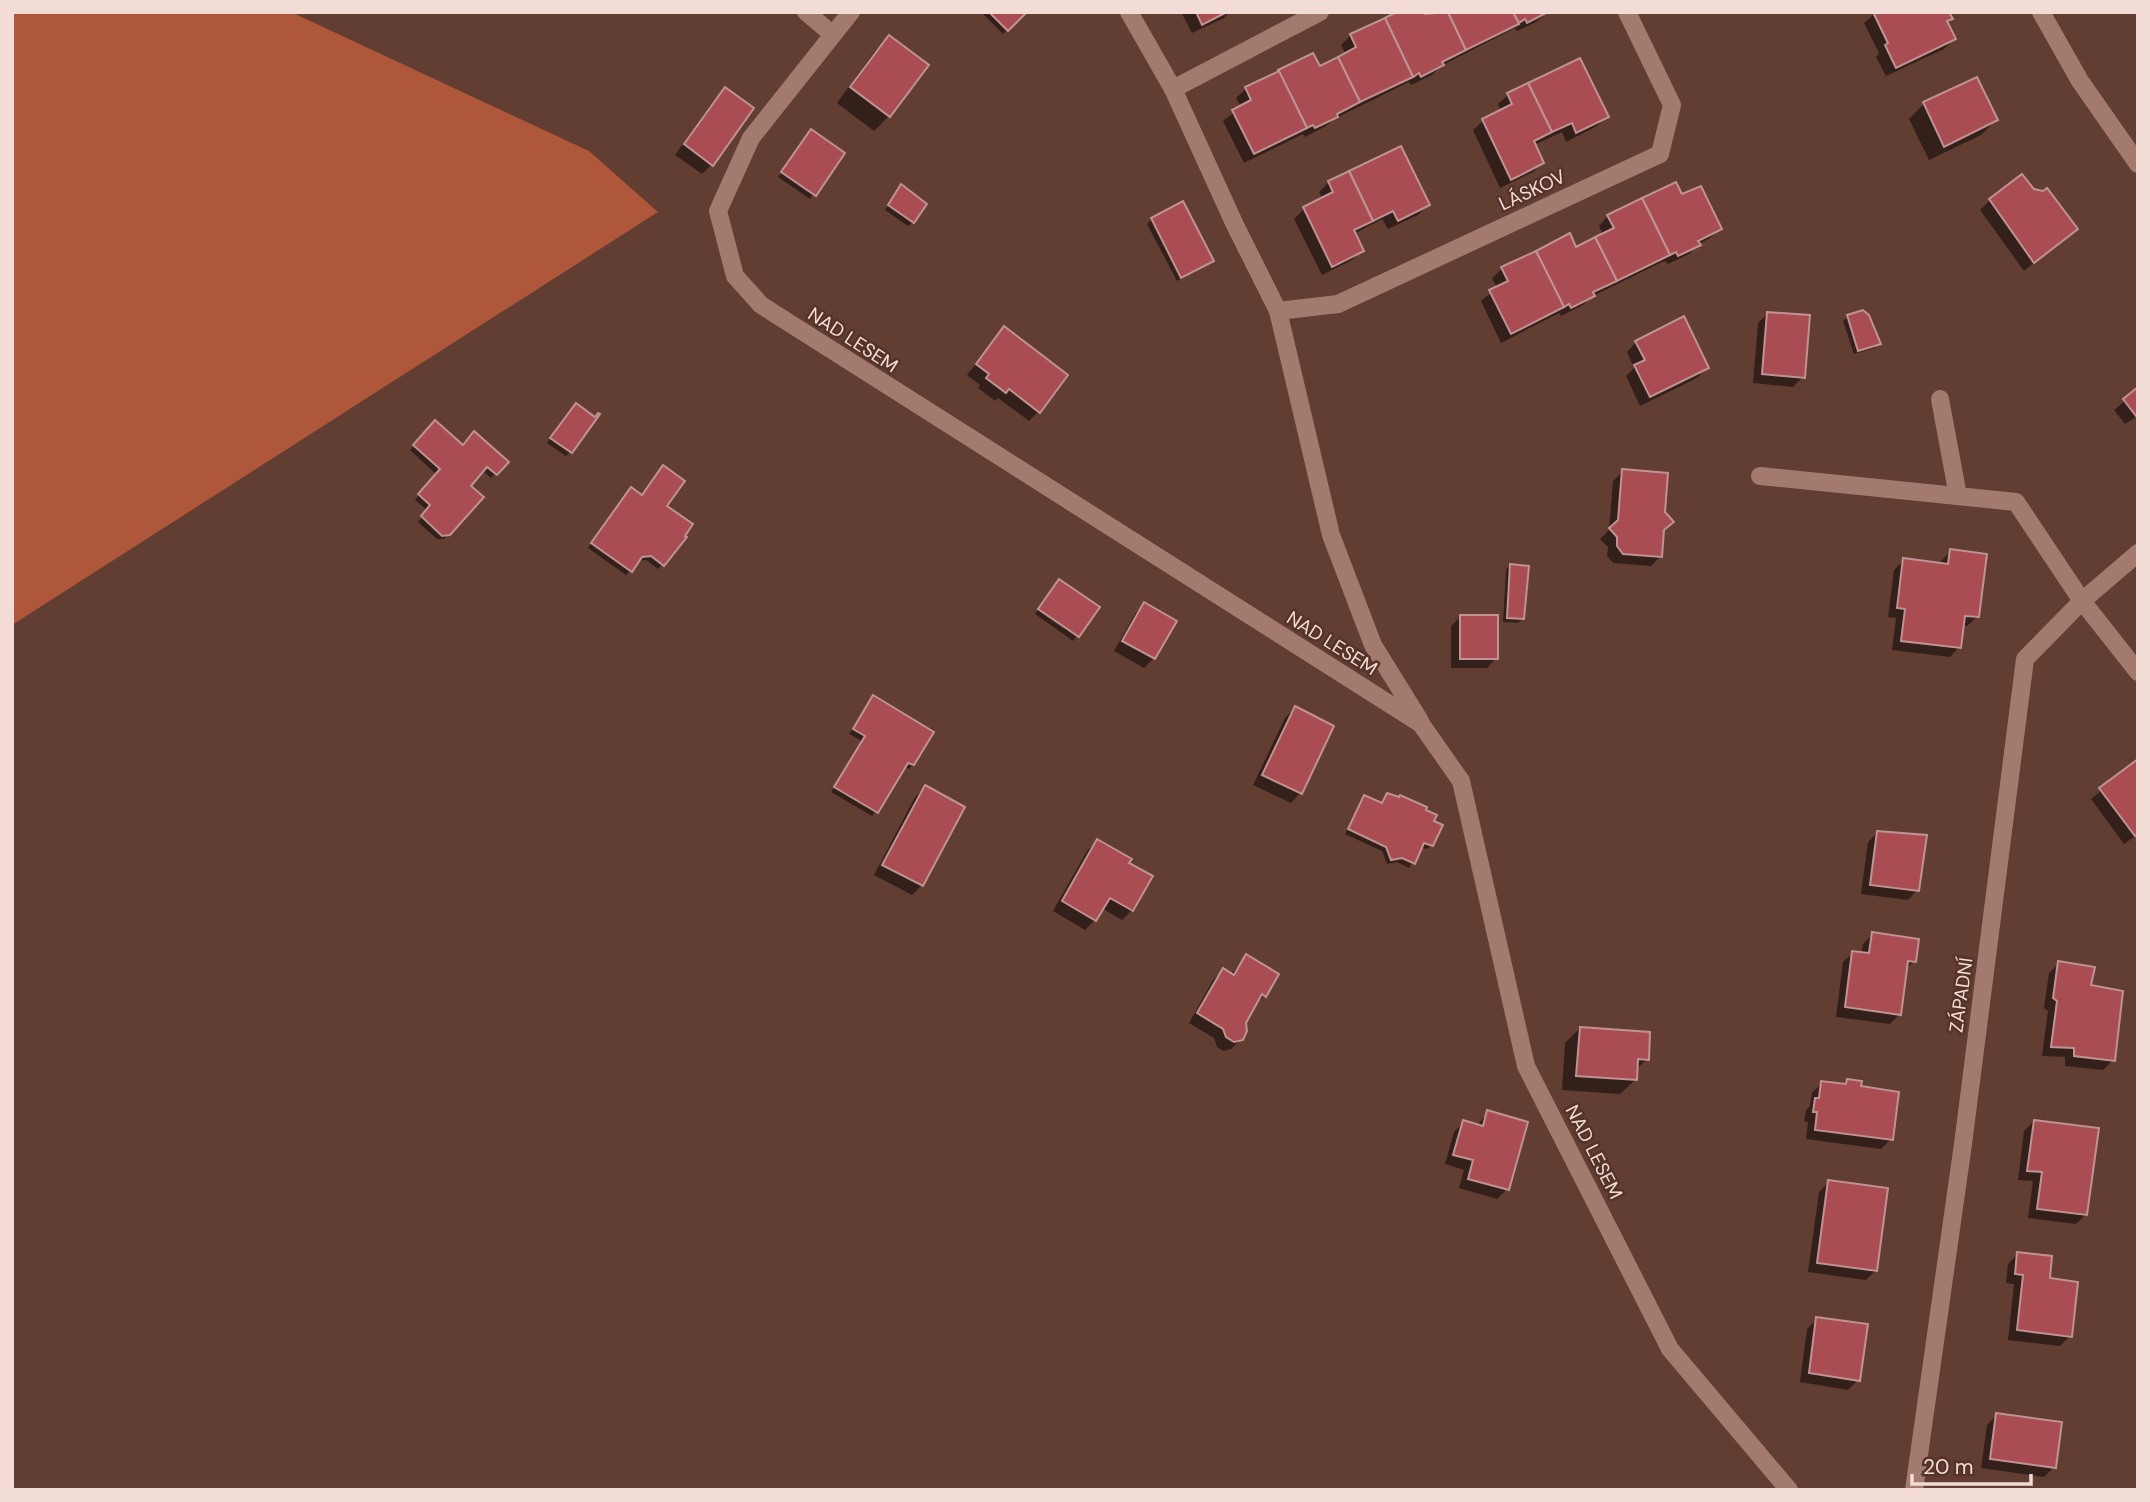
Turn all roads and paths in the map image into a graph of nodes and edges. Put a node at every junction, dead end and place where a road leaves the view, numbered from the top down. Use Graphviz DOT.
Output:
graph roads {
  1 [pos="806,12"];
  2 [pos="851,12"];
  3 [pos="1129,12"];
  4 [pos="1320,12"];
  5 [pos="1627,12"];
  6 [pos="2041,12"];
  7 [pos="832,34"];
  8 [pos="1173,89"];
  9 [pos="2138,164"];
  10 [pos="1278,311"];
  11 [pos="1940,399"];
  12 [pos="1760,477"];
  13 [pos="1958,496"];
  14 [pos="2138,553"];
  15 [pos="2082,601"];
  16 [pos="2138,672"];
  17 [pos="1421,724"];
  18 [pos="1789,1490"];
  19 [pos="1914,1490"];
  1 -- 7 [label="street"];
  2 -- 7 [label="street, NAD LESEM"];
  3 -- 8 [label="street"];
  4 -- 8 [label="street"];
  5 -- 10 [label="street, LÁSKOV"];
  6 -- 9 [label="street"];
  7 -- 17 [label="street, NAD LESEM"];
  8 -- 10 [label="street"];
  10 -- 17 [label="street"];
  11 -- 13 [label="street"];
  12 -- 13 [label="street"];
  13 -- 15 [label="street"];
  14 -- 15 [label="street, ZÁPADNÍ"];
  15 -- 16 [label="street"];
  15 -- 19 [label="street, ZÁPADNÍ"];
  17 -- 18 [label="street, NAD LESEM"];
}
